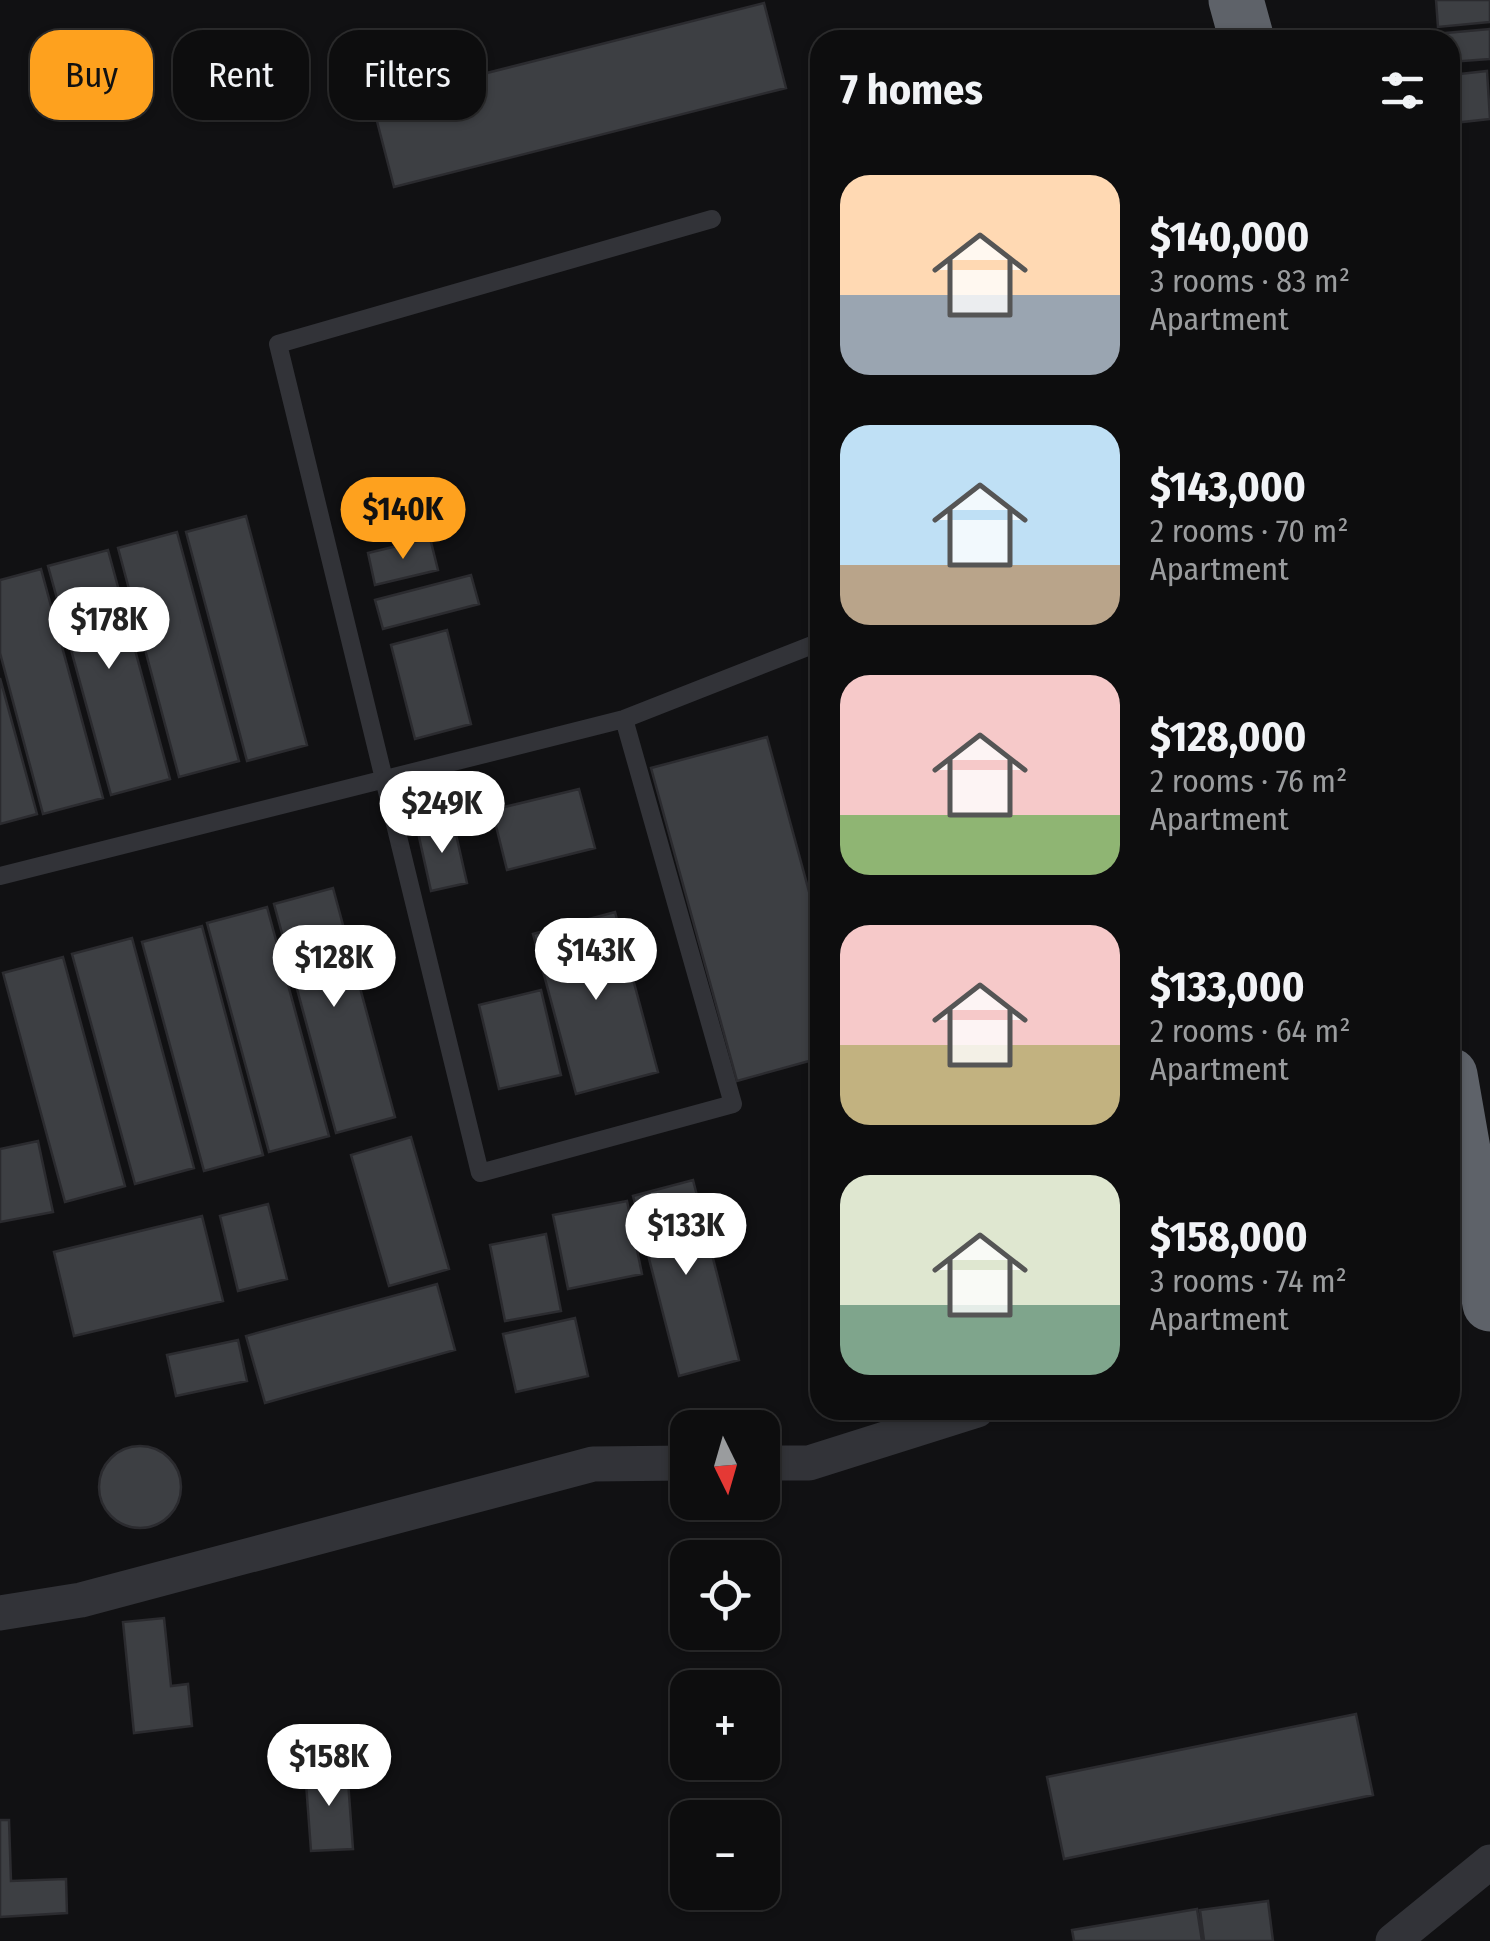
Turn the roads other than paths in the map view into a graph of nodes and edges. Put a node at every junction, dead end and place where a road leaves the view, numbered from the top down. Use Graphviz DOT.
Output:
graph roads {
  1 [pos="1236,0"];
  2 [pos="1244,30"];
  3 [pos="712,219"];
  4 [pos="810,646"];
  5 [pos="624,718"];
  6 [pos="384,780"];
  7 [pos="0,876"];
  8 [pos="1460,1132"];
  9 [pos="1490,1304"];
  10 [pos="945,1420"];
  11 [pos="670,1463"];
  12 [pos="780,1463"];
  13 [pos="0,1613"];
  14 [pos="1490,1862"];
  15 [pos="1393,1941"];
  1 -- 2 [label="highway"];
  3 -- 6 [label="lane"];
  4 -- 5 [label="lane"];
  5 -- 6 [label="lane"];
  5 -- 6 [label="lane"];
  6 -- 7 [label="lane"];
  8 -- 9 [label="highway"];
  10 -- 12 [label="street"];
  11 -- 13 [label="street"];
  14 -- 15 [label="street"];
}
